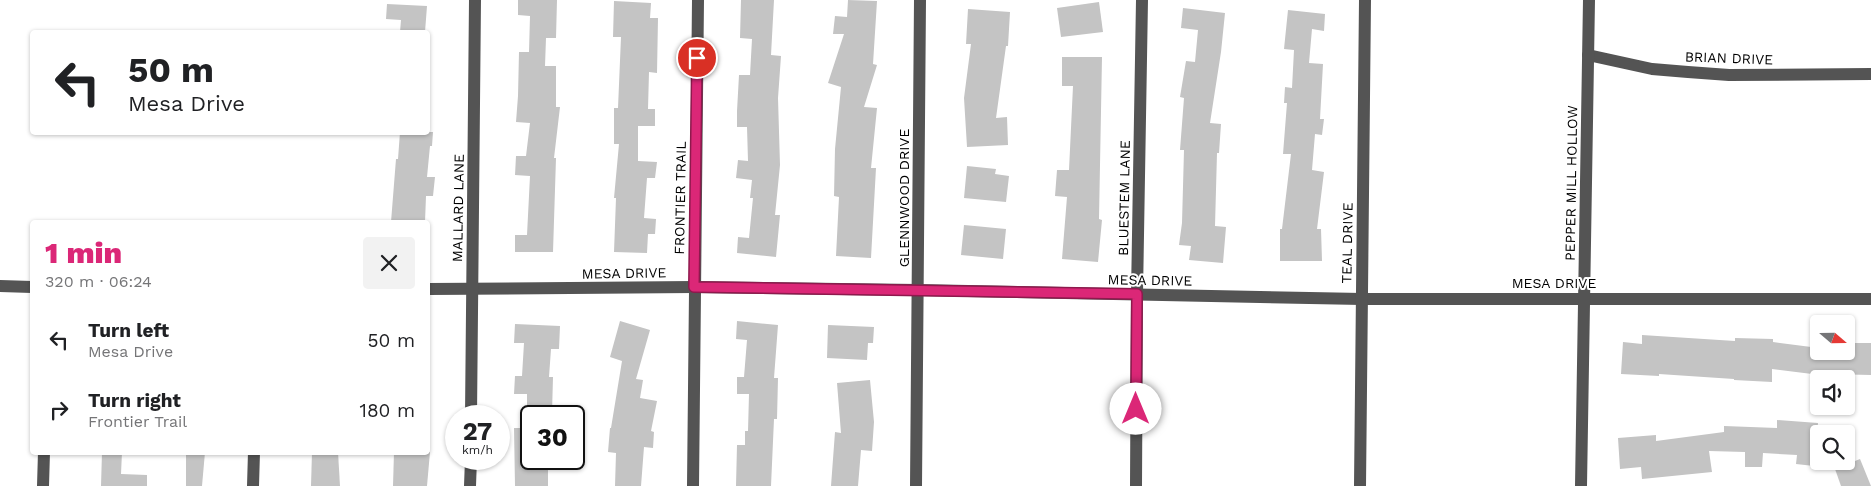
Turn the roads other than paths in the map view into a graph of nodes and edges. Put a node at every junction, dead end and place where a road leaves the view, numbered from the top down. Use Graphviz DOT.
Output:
graph roads {
  1 [pos="475,0"];
  2 [pos="698,0"];
  3 [pos="920,0"];
  4 [pos="1142,0"];
  5 [pos="1365,0"];
  6 [pos="1589,0"];
  7 [pos="1588,55"];
  8 [pos="1871,74"];
  9 [pos="0,286"];
  10 [pos="30,287"];
  11 [pos="694,287"];
  12 [pos="430,289"];
  13 [pos="472,289"];
  14 [pos="918,290"];
  15 [pos="1137,294"];
  16 [pos="1584,298"];
  17 [pos="1362,299"];
  18 [pos="1871,299"];
  19 [pos="471,405"];
  20 [pos="44,455"];
  21 [pos="254,455"];
  22 [pos="470,470"];
  23 [pos="43,486"];
  24 [pos="253,486"];
  25 [pos="470,486"];
  26 [pos="692,486"];
  27 [pos="916,486"];
  28 [pos="1136,486"];
  29 [pos="1360,486"];
  30 [pos="1581,486"];
  1 -- 13 [label="street, MALLARD LANE"];
  2 -- 11 [label="street, FRONTIER TRAIL"];
  3 -- 14 [label="street, GLENNWOOD DRIVE"];
  4 -- 15 [label="street, BLUESTEM LANE"];
  5 -- 17 [label="street, TEAL DRIVE"];
  6 -- 7 [label="street, PEPPER MILL HOLLOW"];
  7 -- 8 [label="street, BRIAN DRIVE"];
  7 -- 16 [label="street, PEPPER MILL HOLLOW"];
  9 -- 10 [label="street"];
  11 -- 13 [label="street, MESA DRIVE"];
  11 -- 14 [label="street, MESA DRIVE"];
  11 -- 26 [label="street, FRONTIER TRAIL"];
  12 -- 13 [label="street, MESA DRIVE"];
  13 -- 19 [label="street, MALLARD LANE"];
  14 -- 15 [label="street, MESA DRIVE"];
  14 -- 27 [label="street, GLENNWOOD DRIVE"];
  15 -- 17 [label="street, MESA DRIVE"];
  15 -- 28 [label="street, BLUESTEM LANE"];
  16 -- 17 [label="street, MESA DRIVE"];
  16 -- 18 [label="street, MESA DRIVE"];
  16 -- 30 [label="street, PEPPER MILL HOLLOW"];
  17 -- 29 [label="street, TEAL DRIVE"];
  20 -- 23 [label="street"];
  21 -- 24 [label="street"];
  22 -- 25 [label="street"];
}
